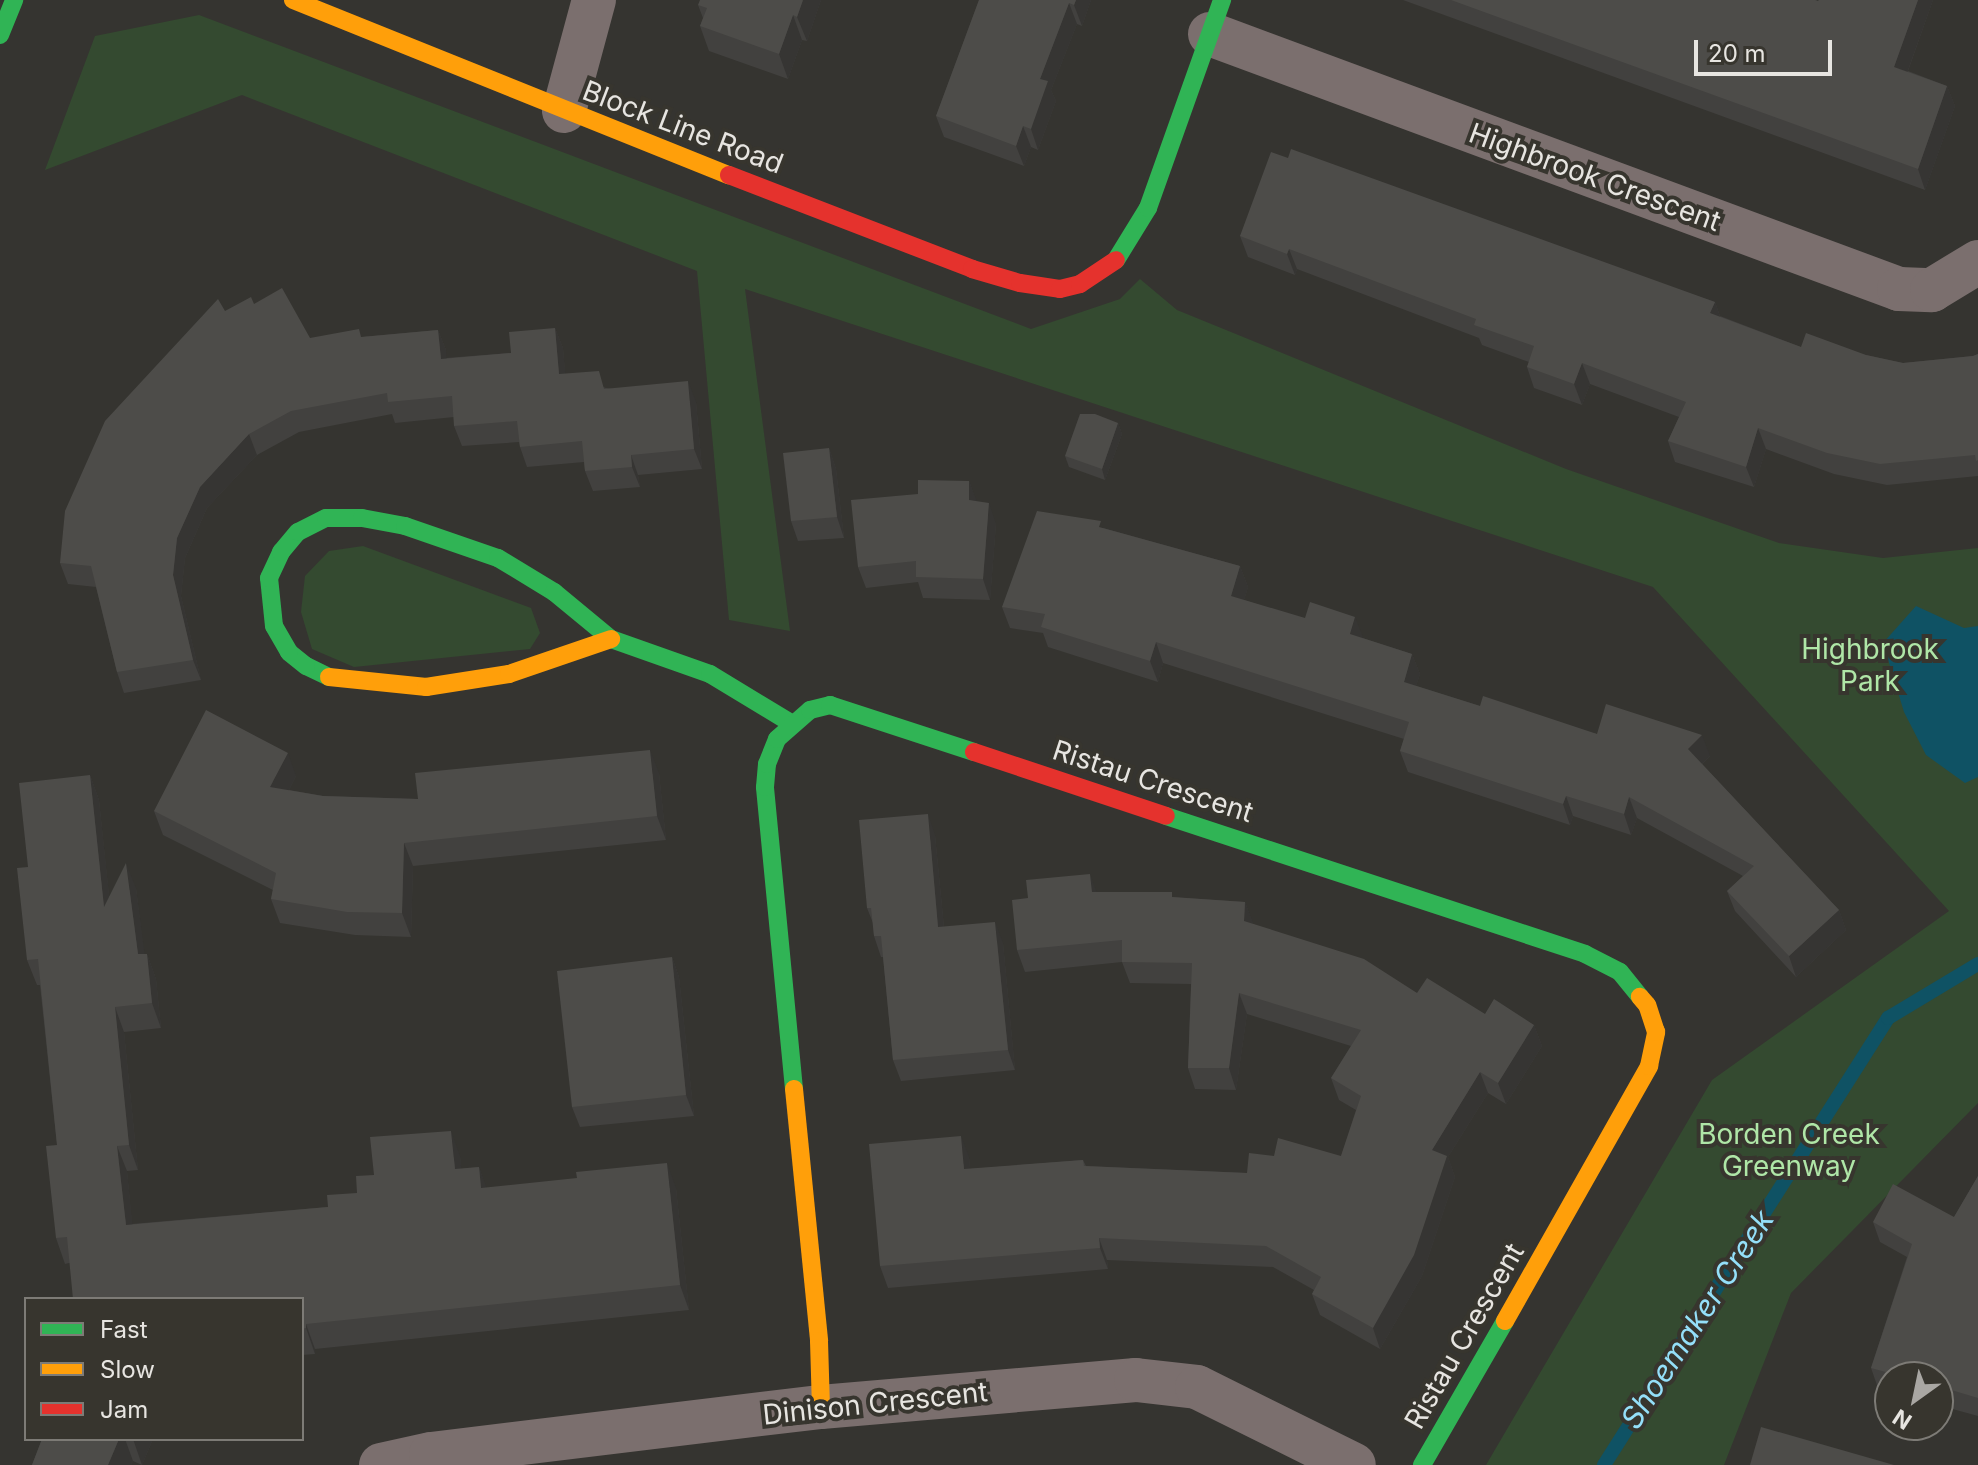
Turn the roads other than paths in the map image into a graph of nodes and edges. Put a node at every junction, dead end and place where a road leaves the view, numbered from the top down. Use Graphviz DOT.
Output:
graph roads {
  1 [pos="14,0"];
  2 [pos="293,0"];
  3 [pos="594,0"];
  4 [pos="1216,17"];
  5 [pos="0,35"];
  6 [pos="564,111"];
  7 [pos="1978,262"];
  8 [pos="611,639"];
  9 [pos="791,723"];
  10 [pos="821,1407"];
  11 [pos="381,1465"];
  12 [pos="1354,1465"];
  13 [pos="1422,1465"];
  1 -- 5 [label="street"];
  2 -- 6 [label="street, Block Line Road"];
  3 -- 6 [label="street"];
  4 -- 6 [label="street, Block Line Road"];
  4 -- 7 [label="street, Highbrook Crescent"];
  8 -- 8 [label="street"];
  8 -- 9 [label="street"];
  9 -- 10 [label="street"];
  9 -- 13 [label="street, Ristau Crescent"];
  10 -- 11 [label="street, Dinison Crescent"];
  10 -- 12 [label="street, Dinison Crescent"];
}
